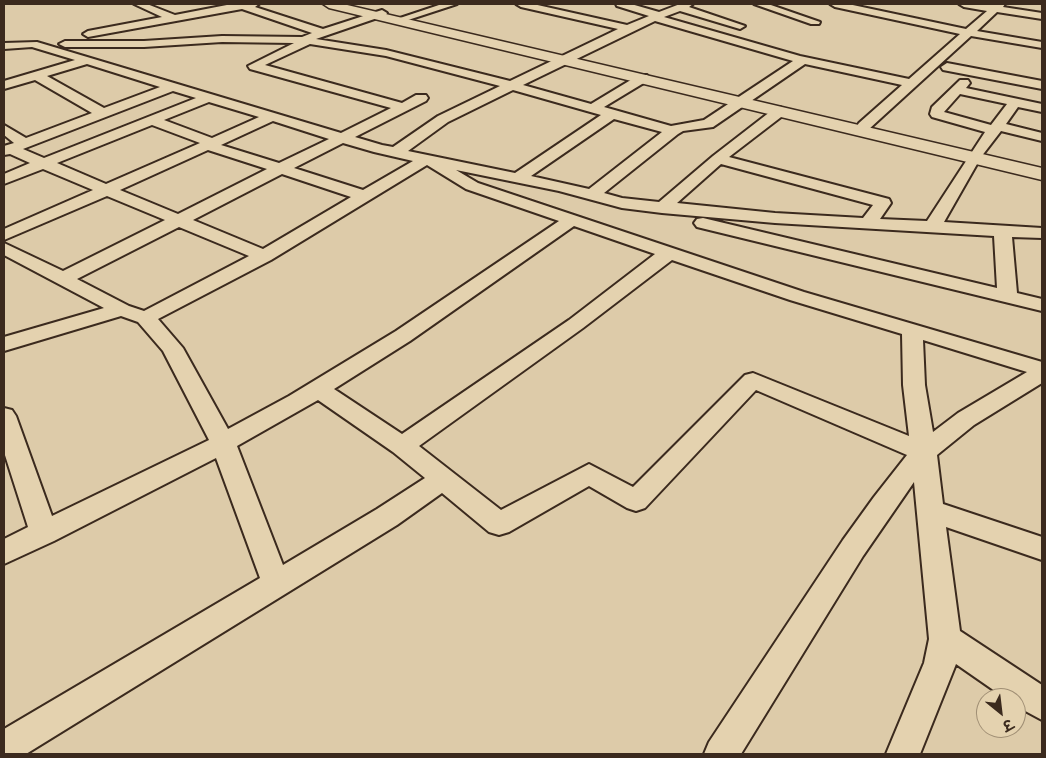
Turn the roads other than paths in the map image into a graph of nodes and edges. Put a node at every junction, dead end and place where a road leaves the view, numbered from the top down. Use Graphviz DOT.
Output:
graph roads {
  1 [pos="139,4"];
  2 [pos="245,4"];
  3 [pos="329,4"];
  4 [pos="343,4"];
  5 [pos="452,4"];
  6 [pos="520,4"];
  7 [pos="621,4"];
  8 [pos="759,4"];
  9 [pos="835,4"];
  10 [pos="964,4"];
  11 [pos="680,5"];
  12 [pos="997,6"];
  13 [pos="379,14"];
  14 [pos="655,16"];
  15 [pos="1042,16"];
  16 [pos="405,18"];
  17 [pos="175,19"];
  18 [pos="976,19"];
  19 [pos="815,22"];
  20 [pos="999,23"];
  21 [pos="628,28"];
  22 [pos="754,31"];
  23 [pos="320,32"];
  24 [pos="966,32"];
  25 [pos="348,34"];
  26 [pos="222,39"];
  27 [pos="306,40"];
  28 [pos="41,44"];
  29 [pos="1042,45"];
  30 [pos="4,46"];
  31 [pos="566,58"];
  32 [pos="90,59"];
  33 [pos="803,60"];
  34 [pos="947,67"];
  35 [pos="38,76"];
  36 [pos="643,78"];
  37 [pos="910,83"];
  38 [pos="4,85"];
  39 [pos="509,85"];
  40 [pos="1042,85"];
  41 [pos="174,86"];
  42 [pos="209,97"];
  43 [pos="421,98"];
  44 [pos="744,100"];
  45 [pos="1015,102"];
  46 [pos="403,107"];
  47 [pos="591,108"];
  48 [pos="1042,108"];
  49 [pos="780,111"];
  50 [pos="104,114"];
  51 [pos="612,114"];
  52 [pos="274,116"];
  53 [pos="152,120"];
  54 [pos="864,126"];
  55 [pos="996,128"];
  56 [pos="4,129"];
  57 [pos="673,131"];
  58 [pos="1042,137"];
  59 [pos="343,138"];
  60 [pos="210,144"];
  61 [pos="13,148"];
  62 [pos="396,152"];
  63 [pos="976,155"];
  64 [pos="427,159"];
  65 [pos="718,159"];
  66 [pos="46,163"];
  67 [pos="280,169"];
  68 [pos="1042,169"];
  69 [pos="1042,174"];
  70 [pos="519,178"];
  71 [pos="4,179"];
  72 [pos="106,190"];
  73 [pos="592,195"];
  74 [pos="365,196"];
  75 [pos="657,208"];
  76 [pos="179,220"];
  77 [pos="572,220"];
  78 [pos="866,224"];
  79 [pos="932,228"];
  80 [pos="1003,232"];
  81 [pos="1042,233"];
  82 [pos="4,235"];
  83 [pos="4,248"];
  84 [pos="669,254"];
  85 [pos="264,256"];
  86 [pos="62,279"];
  87 [pos="1007,296"];
  88 [pos="1042,305"];
  89 [pos="122,310"];
  90 [pos="145,318"];
  91 [pos="912,330"];
  92 [pos="4,344"];
  93 [pos="1042,369"];
  94 [pos="1042,373"];
  95 [pos="318,389"];
  96 [pos="4,416"];
  97 [pos="223,443"];
  98 [pos="402,446"];
  99 [pos="924,452"];
  100 [pos="443,479"];
  101 [pos="930,510"];
  102 [pos="44,532"];
  103 [pos="1042,548"];
  104 [pos="4,552"];
  105 [pos="276,583"];
  106 [pos="945,639"];
  107 [pos="1042,704"];
  108 [pos="4,748"];
  109 [pos="721,754"];
  110 [pos="903,754"];
  1 -- 17 [label="street"];
  2 -- 17 [label="street"];
  2 -- 23 [label="street"];
  3 -- 13 [label="main road"];
  4 -- 13 [label="main road"];
  5 -- 16 [label="street"];
  6 -- 21 [label="street"];
  7 -- 14 [label="street"];
  8 -- 19 [label="street"];
  9 -- 24 [label="street"];
  10 -- 12 [label="street"];
  11 -- 14 [label="street"];
  11 -- 22 [label="street"];
  12 -- 15 [label="street"];
  12 -- 18 [label="street"];
  13 -- 16 [label="main road"];
  13 -- 23 [label="street"];
  13 -- 31 [label="main road"];
  14 -- 21 [label="street"];
  14 -- 33 [label="street"];
  16 -- 31 [label="main road"];
  17 -- 26 [label="street"];
  17 -- 28 [label="street"];
  18 -- 20 [label="street"];
  18 -- 24 [label="street"];
  21 -- 31 [label="street"];
  23 -- 25 [label="street"];
  23 -- 27 [label="street"];
  24 -- 29 [label="street"];
  24 -- 37 [label="street"];
  26 -- 27 [label="street"];
  26 -- 28 [label="street"];
  27 -- 39 [label="street"];
  27 -- 46 [label="street"];
  28 -- 30 [label="street"];
  28 -- 32 [label="street"];
  31 -- 36 [label="main road"];
  31 -- 39 [label="street"];
  31 -- 44 [label="main road"];
  32 -- 35 [label="street"];
  32 -- 41 [label="street"];
  33 -- 37 [label="street"];
  33 -- 44 [label="street"];
  34 -- 40 [label="street"];
  35 -- 38 [label="street"];
  35 -- 50 [label="street"];
  36 -- 44 [label="main road"];
  36 -- 47 [label="street"];
  37 -- 54 [label="street"];
  39 -- 47 [label="street"];
  39 -- 62 [label="street"];
  41 -- 42 [label="street"];
  41 -- 50 [label="street"];
  42 -- 52 [label="street"];
  42 -- 53 [label="street"];
  43 -- 46 [label="street"];
  44 -- 49 [label="main road"];
  44 -- 54 [label="main road"];
  44 -- 57 [label="street"];
  45 -- 48 [label="street"];
  45 -- 55 [label="street"];
  45 -- 55 [label="street"];
  46 -- 59 [label="street"];
  47 -- 51 [label="street"];
  49 -- 63 [label="main road"];
  49 -- 65 [label="street"];
  50 -- 61 [label="street"];
  51 -- 57 [label="street"];
  51 -- 70 [label="street"];
  52 -- 59 [label="street"];
  52 -- 60 [label="street"];
  53 -- 60 [label="street"];
  53 -- 66 [label="street"];
  54 -- 63 [label="main road"];
  55 -- 58 [label="street"];
  55 -- 63 [label="street"];
  56 -- 61 [label="street"];
  57 -- 73 [label="street"];
  59 -- 62 [label="street"];
  59 -- 67 [label="street"];
  60 -- 67 [label="street"];
  60 -- 72 [label="street"];
  61 -- 66 [label="street"];
  62 -- 64 [label="street"];
  63 -- 68 [label="main road"];
  63 -- 69 [label="main road"];
  63 -- 79 [label="street"];
  64 -- 70 [label="street"];
  64 -- 74 [label="street"];
  64 -- 77 [label="street"];
  65 -- 75 [label="street"];
  65 -- 78 [label="street"];
  66 -- 71 [label="street"];
  66 -- 72 [label="street"];
  67 -- 74 [label="street"];
  67 -- 76 [label="street"];
  70 -- 73 [label="street"];
  72 -- 76 [label="street"];
  72 -- 82 [label="street"];
  73 -- 75 [label="street"];
  74 -- 85 [label="street"];
  75 -- 78 [label="street"];
  75 -- 87 [label="street"];
  76 -- 85 [label="street"];
  76 -- 86 [label="street"];
  77 -- 84 [label="street"];
  77 -- 95 [label="street"];
  78 -- 79 [label="street"];
  79 -- 80 [label="street"];
  80 -- 81 [label="street"];
  80 -- 87 [label="street"];
  83 -- 86 [label="street"];
  84 -- 91 [label="street"];
  84 -- 98 [label="street"];
  85 -- 90 [label="street"];
  86 -- 89 [label="street"];
  87 -- 88 [label="street"];
  89 -- 90 [label="street"];
  89 -- 92 [label="street"];
  90 -- 97 [label="street"];
  91 -- 93 [label="street"];
  91 -- 99 [label="street"];
  94 -- 99 [label="street"];
  95 -- 97 [label="street"];
  95 -- 98 [label="street"];
  96 -- 102 [label="street"];
  97 -- 102 [label="street"];
  97 -- 105 [label="street"];
  98 -- 100 [label="street"];
  99 -- 100 [label="street"];
  99 -- 101 [label="street"];
  99 -- 109 [label="street"];
  100 -- 105 [label="street"];
  101 -- 103 [label="street"];
  101 -- 106 [label="street"];
  102 -- 104 [label="street"];
  105 -- 108 [label="street"];
  106 -- 107 [label="street"];
  106 -- 110 [label="street"];
}
